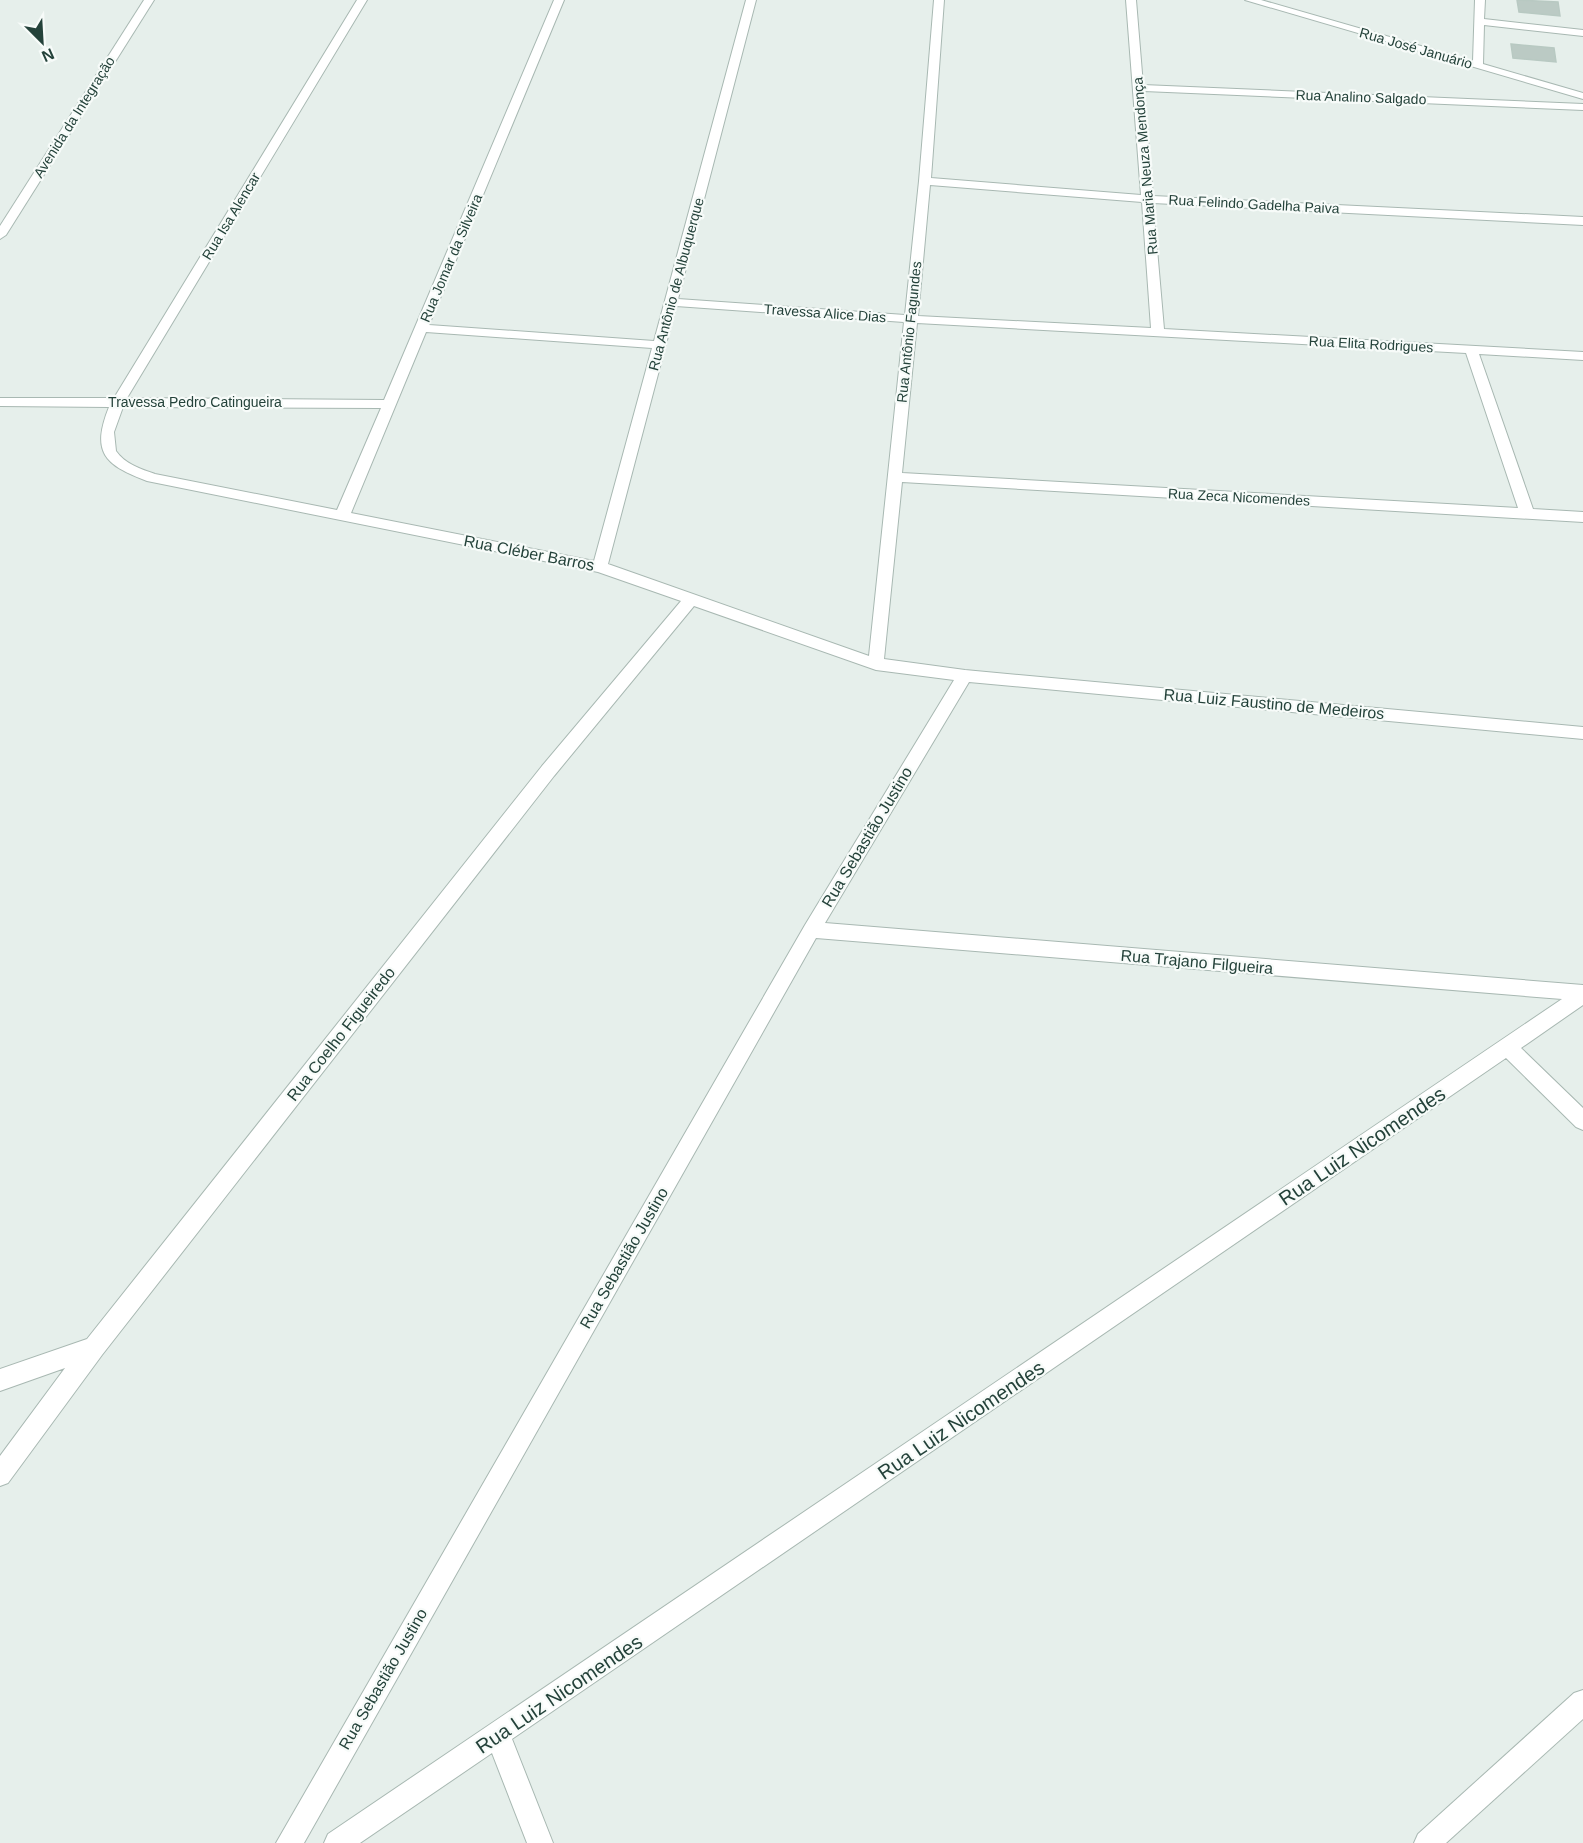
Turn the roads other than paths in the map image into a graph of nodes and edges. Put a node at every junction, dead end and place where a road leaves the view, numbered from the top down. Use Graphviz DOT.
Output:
graph roads {
  1 [pos="149,0"];
  2 [pos="362,0"];
  3 [pos="559,0"];
  4 [pos="751,0"];
  5 [pos="939,0"];
  6 [pos="1131,0"];
  7 [pos="1250,0"];
  8 [pos="1480,0"];
  9 [pos="1479,21"];
  10 [pos="1583,33"];
  11 [pos="1478,66"];
  12 [pos="1139,88"];
  13 [pos="1583,96"];
  14 [pos="1583,107"];
  15 [pos="925,181"];
  16 [pos="1149,199"];
  17 [pos="1583,221"];
  18 [pos="0,235"];
  19 [pos="672,302"];
  20 [pos="910,319"];
  21 [pos="422,327"];
  22 [pos="1158,332"];
  23 [pos="660,345"];
  24 [pos="1471,350"];
  25 [pos="1583,356"];
  26 [pos="0,402"];
  27 [pos="118,402"];
  28 [pos="389,404"];
  29 [pos="106,435"];
  30 [pos="895,477"];
  31 [pos="1527,514"];
  32 [pos="342,516"];
  33 [pos="1583,518"];
  34 [pos="600,567"];
  35 [pos="690,600"];
  36 [pos="876,664"];
  37 [pos="965,676"];
  38 [pos="1583,733"];
  39 [pos="810,930"];
  40 [pos="1583,994"];
  41 [pos="1507,1047"];
  42 [pos="1583,1121"];
  43 [pos="94,1347"];
  44 [pos="0,1380"];
  45 [pos="0,1475"];
  46 [pos="1583,1702"];
  47 [pos="498,1736"];
  48 [pos="289,1843"];
  49 [pos="337,1843"];
  50 [pos="540,1843"];
  51 [pos="1427,1843"];
  1 -- 18 [label="street, Avenida da Integração"];
  2 -- 27 [label="street, Rua Isa Alencar"];
  3 -- 21 [label="street, Rua Jomar da Silveira"];
  4 -- 19 [label="street, Rua Antônio de Albuquerque"];
  5 -- 15 [label="street, Rua Antônio Fagundes"];
  6 -- 12 [label="street, Rua Maria Neuza Mendonça"];
  7 -- 11 [label="street, Rua José Januário"];
  8 -- 9 [label="street"];
  9 -- 10 [label="street"];
  9 -- 11 [label="street"];
  11 -- 13 [label="street, Rua José Januário"];
  12 -- 14 [label="street, Rua Analino Salgado"];
  12 -- 16 [label="street, Rua Maria Neuza Mendonça"];
  15 -- 16 [label="street, Rua Felindo Gadelha Paiva"];
  15 -- 20 [label="street, Rua Antônio Fagundes"];
  16 -- 17 [label="street, Rua Felindo Gadelha Paiva"];
  16 -- 22 [label="street, Rua Maria Neuza Mendonça"];
  19 -- 20 [label="street, Travessa Alice Dias"];
  19 -- 23 [label="street, Rua Antônio de Albuquerque"];
  20 -- 22 [label="street, Travessa Alice Dias"];
  20 -- 30 [label="street, Rua Antônio Fagundes"];
  21 -- 23 [label="street"];
  21 -- 28 [label="street, Rua Jomar da Silveira"];
  22 -- 24 [label="street, Rua Elita Rodrigues"];
  23 -- 34 [label="street, Rua Antônio de Albuquerque"];
  24 -- 25 [label="street, Rua Elita Rodrigues"];
  24 -- 31 [label="street"];
  26 -- 27 [label="street, Travessa Pedro Catingueira"];
  27 -- 28 [label="street, Travessa Pedro Catingueira"];
  27 -- 29 [label="street, Rua Isa Alencar"];
  28 -- 32 [label="street, Rua Jomar da Silveira"];
  29 -- 32 [label="street, Rua Cléber Barros"];
  30 -- 31 [label="street, Rua Zeca Nicomendes"];
  30 -- 36 [label="street, Rua Antônio Fagundes"];
  31 -- 33 [label="street, Rua Zeca Nicomendes"];
  32 -- 34 [label="street, Rua Cléber Barros"];
  34 -- 35 [label="street, Rua Cléber Barros"];
  35 -- 36 [label="street, Rua Cléber Barros"];
  35 -- 43 [label="street, Rua Coelho Figueiredo"];
  36 -- 37 [label="street, Rua Cléber Barros"];
  37 -- 38 [label="street, Rua Luiz Faustino de Medeiros"];
  37 -- 39 [label="street, Rua Sebastião Justino"];
  39 -- 40 [label="street, Rua Trajano Filgueira"];
  39 -- 48 [label="street, Rua Sebastião Justino"];
  40 -- 41 [label="street, Rua Luiz Nicomendes"];
  41 -- 42 [label="street"];
  41 -- 47 [label="street, Rua Luiz Nicomendes"];
  43 -- 44 [label="street"];
  43 -- 45 [label="street, Rua Coelho Figueiredo"];
  46 -- 51 [label="street"];
  47 -- 49 [label="street, Rua Luiz Nicomendes"];
  47 -- 50 [label="street"];
}
